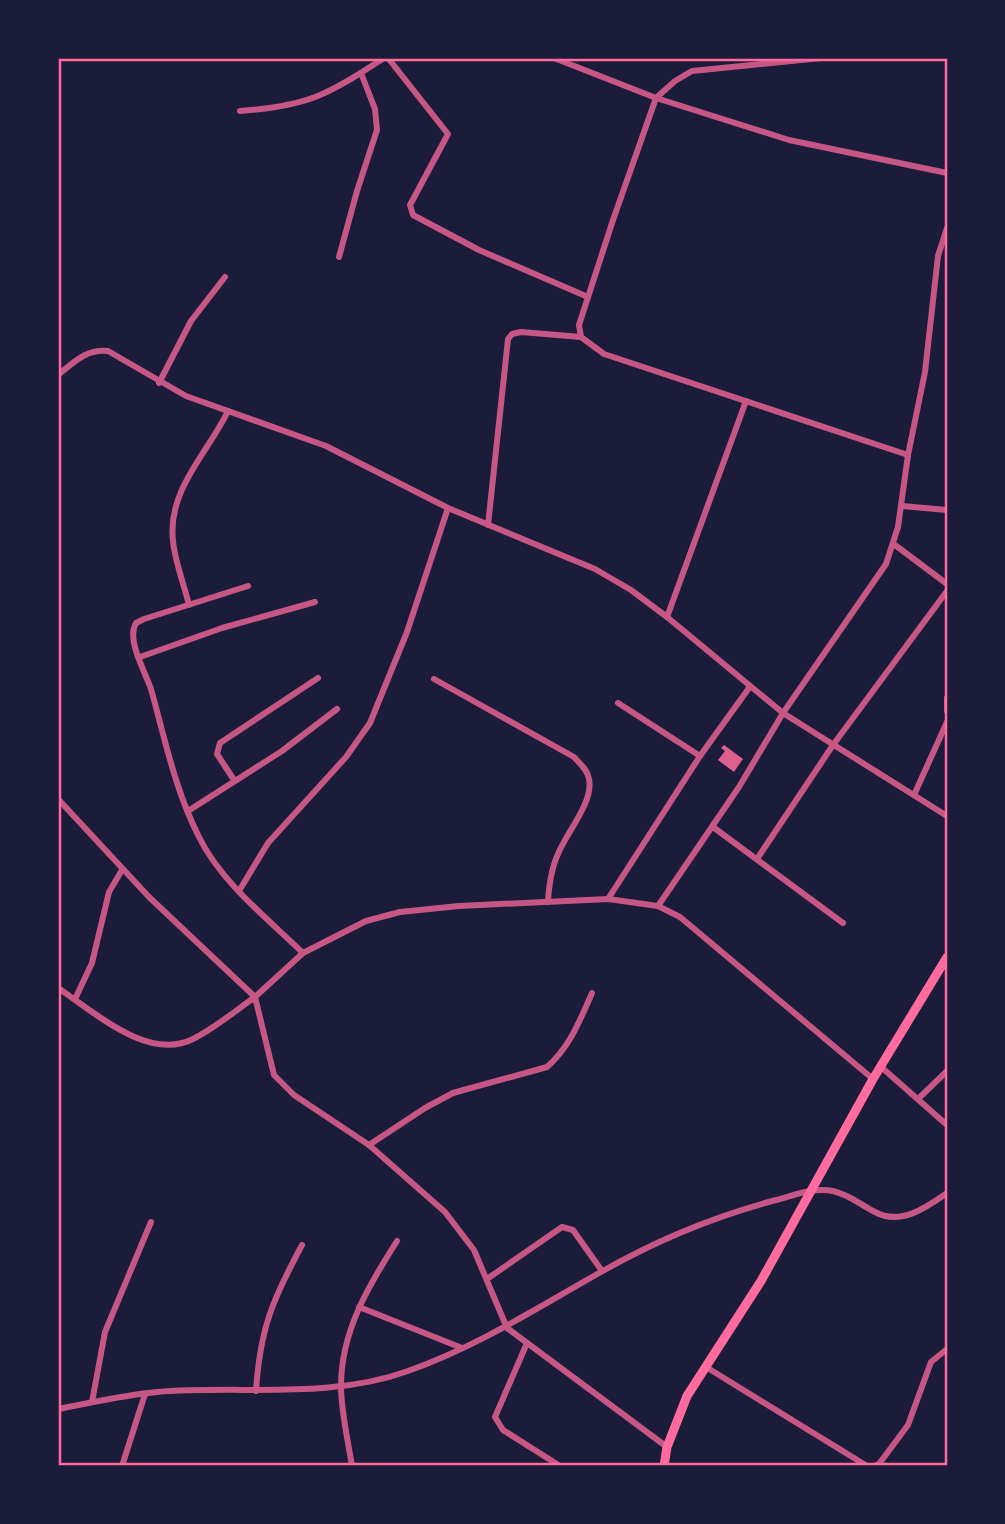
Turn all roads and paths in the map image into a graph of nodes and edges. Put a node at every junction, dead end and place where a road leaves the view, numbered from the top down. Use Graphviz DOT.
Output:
graph roads {
  1 [pos="386,58"];
  2 [pos="554,58"];
  3 [pos="821,58"];
  4 [pos="361,73"];
  5 [pos="656,98"];
  6 [pos="240,111"];
  7 [pos="947,173"];
  8 [pos="947,228"];
  9 [pos="339,257"];
  10 [pos="225,276"];
  11 [pos="588,297"];
  12 [pos="580,337"];
  13 [pos="58,375"];
  14 [pos="159,383"];
  15 [pos="746,401"];
  16 [pos="228,411"];
  17 [pos="908,455"];
  18 [pos="902,506"];
  19 [pos="448,509"];
  20 [pos="947,510"];
  21 [pos="488,525"];
  22 [pos="895,545"];
  23 [pos="947,584"];
  24 [pos="248,586"];
  25 [pos="947,591"];
  26 [pos="315,603"];
  27 [pos="189,605"];
  28 [pos="667,617"];
  29 [pos="140,657"];
  30 [pos="318,678"];
  31 [pos="434,679"];
  32 [pos="749,688"];
  33 [pos="947,698"];
  34 [pos="618,703"];
  35 [pos="337,709"];
  36 [pos="947,711"];
  37 [pos="783,713"];
  38 [pos="947,722"];
  39 [pos="833,745"];
  40 [pos="700,756"];
  41 [pos="234,780"];
  42 [pos="914,796"];
  43 [pos="58,799"];
  44 [pos="188,811"];
  45 [pos="947,816"];
  46 [pos="713,827"];
  47 [pos="757,859"];
  48 [pos="122,870"];
  49 [pos="239,891"];
  50 [pos="608,899"];
  51 [pos="548,902"];
  52 [pos="658,906"];
  53 [pos="843,923"];
  54 [pos="303,953"];
  55 [pos="947,957"];
  56 [pos="58,988"];
  57 [pos="592,993"];
  58 [pos="256,997"];
  59 [pos="75,999"];
  60 [pos="880,1066"];
  61 [pos="947,1071"];
  62 [pos="873,1079"];
  63 [pos="918,1099"];
  64 [pos="947,1125"];
  65 [pos="369,1144"];
  66 [pos="813,1190"];
  67 [pos="947,1193"];
  68 [pos="151,1222"];
  69 [pos="397,1241"];
  70 [pos="302,1245"];
  71 [pos="602,1271"];
  72 [pos="487,1279"];
  73 [pos="359,1307"];
  74 [pos="506,1328"];
  75 [pos="527,1343"];
  76 [pos="462,1348"];
  77 [pos="947,1349"];
  78 [pos="706,1367"];
  79 [pos="341,1386"];
  80 [pos="256,1391"];
  81 [pos="145,1394"];
  82 [pos="92,1402"];
  83 [pos="58,1409"];
  84 [pos="667,1447"];
  85 [pos="122,1466"];
  86 [pos="352,1466"];
  87 [pos="560,1466"];
  88 [pos="664,1466"];
  89 [pos="867,1466"];
  90 [pos="874,1466"];
  1 -- 4 [label="street"];
  1 -- 11 [label="street"];
  2 -- 5 [label="street"];
  3 -- 5 [label="street"];
  4 -- 6 [label="street"];
  4 -- 9 [label="street"];
  5 -- 7 [label="street"];
  5 -- 11 [label="street"];
  8 -- 17 [label="street"];
  10 -- 14 [label="street"];
  11 -- 12 [label="street"];
  12 -- 15 [label="street"];
  12 -- 21 [label="street"];
  13 -- 14 [label="street"];
  14 -- 16 [label="street"];
  15 -- 17 [label="street"];
  15 -- 28 [label="street"];
  16 -- 19 [label="street"];
  16 -- 27 [label="street"];
  17 -- 18 [label="street"];
  18 -- 20 [label="street"];
  18 -- 22 [label="street"];
  19 -- 21 [label="street"];
  19 -- 49 [label="street"];
  21 -- 28 [label="street"];
  22 -- 23 [label="street"];
  22 -- 37 [label="street"];
  24 -- 27 [label="street"];
  25 -- 39 [label="street"];
  26 -- 29 [label="street"];
  27 -- 29 [label="street"];
  28 -- 32 [label="street"];
  29 -- 44 [label="street"];
  30 -- 41 [label="street"];
  31 -- 51 [label="street"];
  32 -- 37 [label="street"];
  32 -- 40 [label="street"];
  33 -- 36 [label="street"];
  34 -- 40 [label="street"];
  35 -- 41 [label="street"];
  37 -- 39 [label="street"];
  37 -- 46 [label="street"];
  38 -- 42 [label="street"];
  39 -- 42 [label="street"];
  39 -- 47 [label="street"];
  40 -- 50 [label="street"];
  41 -- 44 [label="street"];
  42 -- 45 [label="street"];
  43 -- 48 [label="street"];
  44 -- 49 [label="street"];
  46 -- 47 [label="street"];
  46 -- 52 [label="street"];
  47 -- 53 [label="street"];
  48 -- 58 [label="street"];
  48 -- 59 [label="street"];
  49 -- 54 [label="street"];
  50 -- 51 [label="street"];
  50 -- 52 [label="street"];
  51 -- 54 [label="street"];
  52 -- 62 [label="street"];
  54 -- 58 [label="street"];
  55 -- 60 [label="main road"];
  56 -- 59 [label="street"];
  57 -- 65 [label="street"];
  58 -- 59 [label="street"];
  58 -- 65 [label="street"];
  60 -- 62 [label="main road"];
  60 -- 63 [label="street"];
  61 -- 63 [label="street"];
  62 -- 66 [label="main road"];
  63 -- 64 [label="street"];
  65 -- 72 [label="street"];
  66 -- 67 [label="street"];
  66 -- 71 [label="street"];
  66 -- 78 [label="main road"];
  68 -- 82 [label="street"];
  69 -- 73 [label="street"];
  70 -- 80 [label="street"];
  71 -- 72 [label="street"];
  71 -- 74 [label="street"];
  72 -- 74 [label="street"];
  73 -- 76 [label="street"];
  73 -- 79 [label="street"];
  74 -- 75 [label="street"];
  74 -- 76 [label="street"];
  75 -- 84 [label="street"];
  75 -- 87 [label="street"];
  76 -- 79 [label="street"];
  77 -- 90 [label="street"];
  78 -- 84 [label="main road"];
  78 -- 89 [label="street"];
  79 -- 80 [label="street"];
  79 -- 86 [label="street"];
  80 -- 81 [label="street"];
  81 -- 82 [label="street"];
  81 -- 85 [label="street"];
  82 -- 83 [label="street"];
  84 -- 88 [label="main road"];
}
